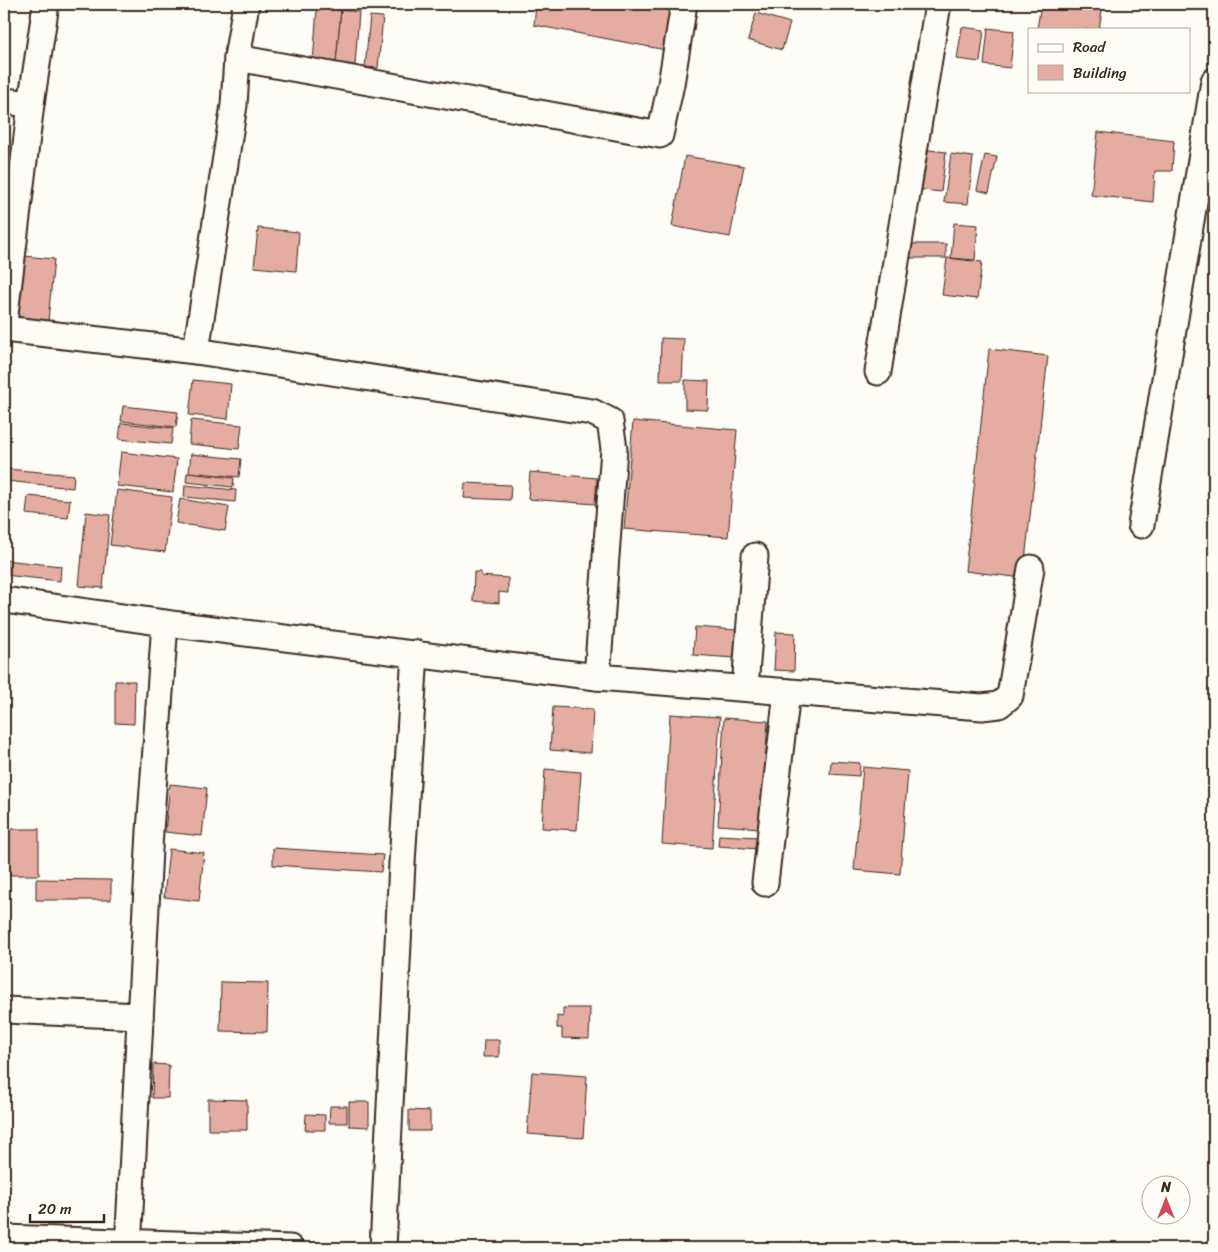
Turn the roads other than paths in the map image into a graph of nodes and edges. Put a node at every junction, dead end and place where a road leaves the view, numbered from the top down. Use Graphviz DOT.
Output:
graph roads {
  1 [pos="46,4"];
  2 [pos="246,4"];
  3 [pos="684,4"];
  4 [pos="938,4"];
  5 [pos="237,58"];
  6 [pos="1214,81"];
  7 [pos="4,101"];
  8 [pos="31,104"];
  9 [pos="5,307"];
  10 [pos="4,329"];
  11 [pos="196,351"];
  12 [pos="878,372"];
  13 [pos="1141,525"];
  14 [pos="755,556"];
  15 [pos="1031,568"];
  16 [pos="4,600"];
  17 [pos="164,623"];
  18 [pos="415,653"];
  19 [pos="597,677"];
  20 [pos="745,688"];
  21 [pos="788,692"];
  22 [pos="765,884"];
  23 [pos="4,1010"];
  24 [pos="140,1016"];
  25 [pos="4,1238"];
  26 [pos="128,1244"];
  27 [pos="290,1248"];
  28 [pos="383,1248"];
  1 -- 8 [label="street"];
  2 -- 5 [label="street"];
  3 -- 5 [label="street"];
  4 -- 12 [label="street"];
  5 -- 11 [label="street"];
  6 -- 13 [label="street"];
  7 -- 8 [label="street"];
  8 -- 9 [label="street"];
  10 -- 11 [label="street"];
  11 -- 19 [label="street"];
  14 -- 20 [label="street"];
  15 -- 21 [label="street"];
  16 -- 17 [label="street"];
  17 -- 18 [label="street"];
  17 -- 24 [label="street"];
  18 -- 19 [label="street"];
  18 -- 28 [label="street"];
  19 -- 20 [label="street"];
  20 -- 21 [label="street"];
  21 -- 22 [label="street"];
  23 -- 24 [label="street"];
  24 -- 26 [label="street"];
  25 -- 26 [label="street"];
  26 -- 27 [label="street"];
}
